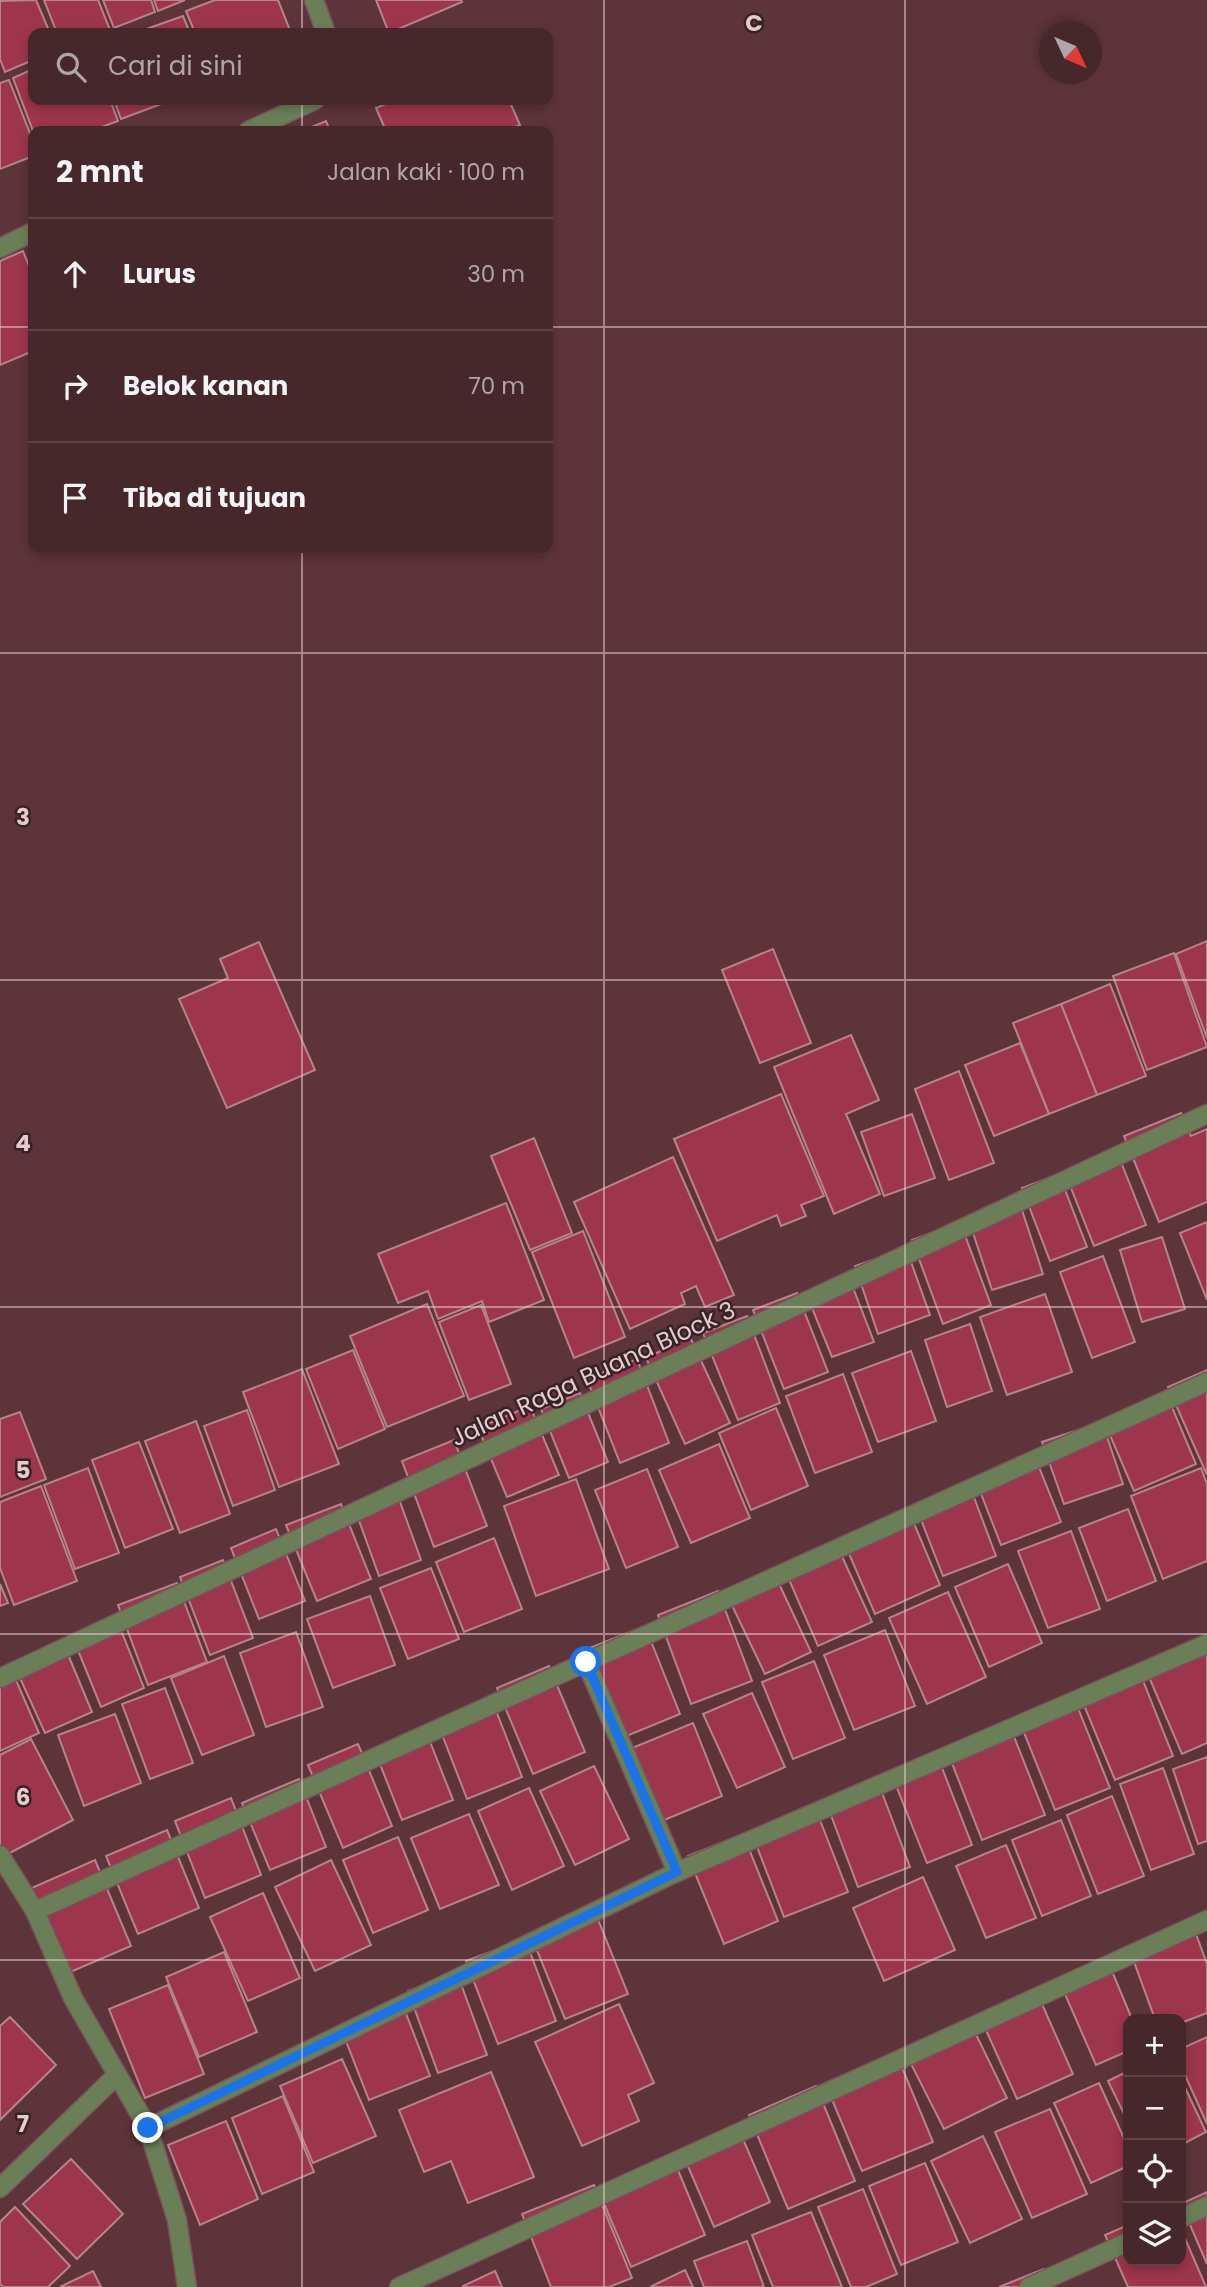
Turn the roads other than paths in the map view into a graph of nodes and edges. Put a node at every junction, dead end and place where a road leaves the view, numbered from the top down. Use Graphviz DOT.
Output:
graph roads {
  1 [pos="314,0"];
  2 [pos="324,28"];
  3 [pos="304,105"];
  4 [pos="259,126"];
  5 [pos="28,234"];
  6 [pos="0,248"];
  7 [pos="1207,1114"];
  8 [pos="1207,1382"];
  9 [pos="1207,1644"];
  10 [pos="586,1662"];
  11 [pos="0,1678"];
  12 [pos="0,1855"];
  13 [pos="677,1872"];
  14 [pos="35,1911"];
  15 [pos="1207,1920"];
  16 [pos="117,2075"];
  17 [pos="148,2128"];
  18 [pos="0,2188"];
  19 [pos="1207,2206"];
  20 [pos="1186,2216"];
  21 [pos="1123,2244"];
  22 [pos="187,2287"];
  23 [pos="399,2287"];
  24 [pos="1029,2287"];
  1 -- 2 [label="street"];
  3 -- 4 [label="street"];
  5 -- 6 [label="street"];
  7 -- 11 [label="street, Jalan Raga Buana Block 3"];
  8 -- 10 [label="street"];
  9 -- 13 [label="street"];
  10 -- 13 [label="street"];
  10 -- 14 [label="street"];
  12 -- 14 [label="street"];
  13 -- 17 [label="street"];
  14 -- 16 [label="street"];
  15 -- 23 [label="street"];
  16 -- 17 [label="street"];
  16 -- 18 [label="street"];
  17 -- 22 [label="street"];
  19 -- 20 [label="street"];
  21 -- 24 [label="street"];
}
